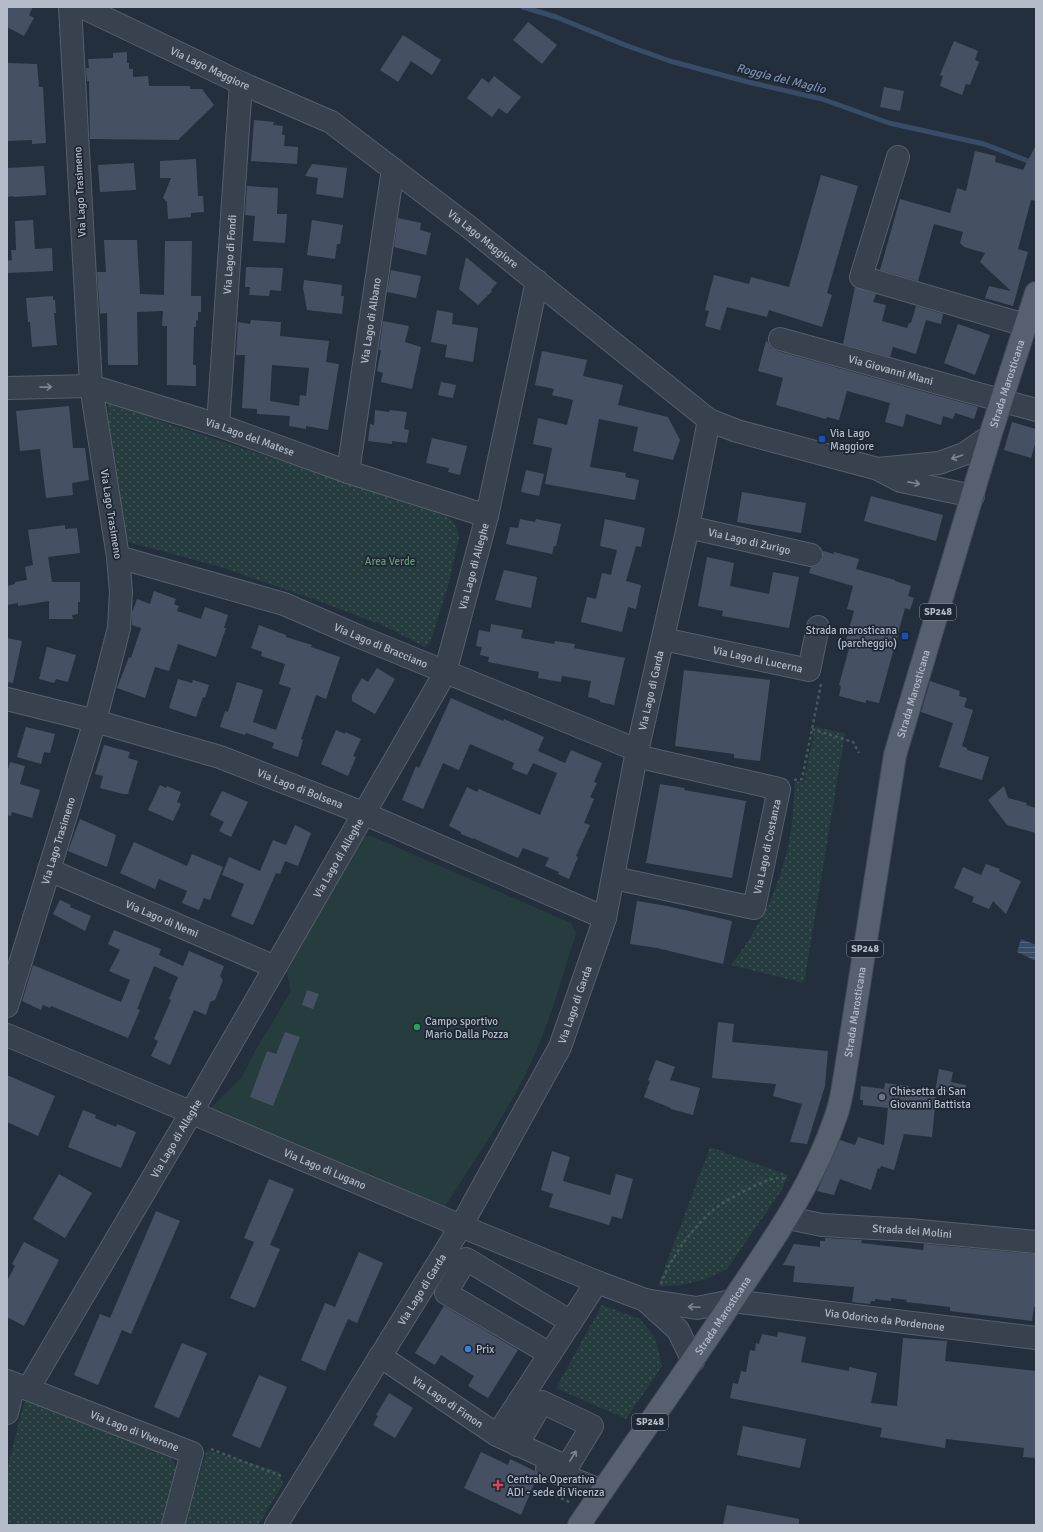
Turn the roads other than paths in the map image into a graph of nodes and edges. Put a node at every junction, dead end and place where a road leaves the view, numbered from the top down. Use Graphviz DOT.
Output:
graph roads {
  1 [pos="70,7"];
  2 [pos="82,7"];
  3 [pos="242,83"];
  4 [pos="898,158"];
  5 [pos="393,169"];
  6 [pos="537,281"];
  7 [pos="1036,293"];
  8 [pos="1025,325"];
  9 [pos="780,339"];
  10 [pos="91,386"];
  11 [pos="7,388"];
  12 [pos="1002,400"];
  13 [pos="1036,410"];
  14 [pos="709,420"];
  15 [pos="218,425"];
  16 [pos="990,436"];
  17 [pos="878,469"];
  18 [pos="348,472"];
  19 [pos="973,496"];
  20 [pos="487,516"];
  21 [pos="688,527"];
  22 [pos="811,555"];
  23 [pos="118,557"];
  24 [pos="818,627"];
  25 [pos="663,639"];
  26 [pos="445,673"];
  27 [pos="7,699"];
  28 [pos="95,720"];
  29 [pos="637,753"];
  30 [pos="364,813"];
  31 [pos="49,870"];
  32 [pos="614,878"];
  33 [pos="605,918"];
  34 [pos="275,967"];
  35 [pos="7,1006"];
  36 [pos="7,1035"];
  37 [pos="191,1113"];
  38 [pos="788,1218"];
  39 [pos="461,1226"];
  40 [pos="1036,1242"];
  41 [pos="597,1282"];
  42 [pos="650,1301"];
  43 [pos="732,1301"];
  44 [pos="571,1322"];
  45 [pos="1036,1338"];
  46 [pos="550,1354"];
  47 [pos="380,1356"];
  48 [pos="693,1361"];
  49 [pos="16,1385"];
  50 [pos="7,1413"];
  51 [pos="487,1438"];
  52 [pos="517,1445"];
  53 [pos="596,1488"];
  54 [pos="173,1525"];
  55 [pos="276,1525"];
  56 [pos="579,1525"];
  1 -- 10 [label="street, Via Lago Trasimeno"];
  2 -- 3 [label="street, Via Lago Maggiore"];
  3 -- 5 [label="street, Via Lago Maggiore"];
  3 -- 15 [label="street, Via Lago di Fondi"];
  4 -- 8 [label="street, Strada Marosticana"];
  5 -- 6 [label="street, Via Lago Maggiore"];
  5 -- 18 [label="street, Via Lago di Albano"];
  6 -- 14 [label="street, Via Lago Maggiore"];
  6 -- 20 [label="street, Via Lago di Alleghe"];
  7 -- 8 [label="main road, Strada Marosticana / SP248"];
  8 -- 12 [label="main road, Strada Marosticana / SP248"];
  9 -- 12 [label="street, Via Giovanni Miani"];
  11 -- 10 [label="street, Via Lago del Matese, one-way"];
  10 -- 15 [label="street, Via Lago del Matese"];
  10 -- 23 [label="street, Via Lago Trasimeno"];
  12 -- 13 [label="street, Via Giovanni Miani"];
  12 -- 16 [label="main road, Strada Marosticana / SP248"];
  14 -- 17 [label="street, Via Lago Maggiore"];
  14 -- 21 [label="street, Via Lago di Garda"];
  15 -- 18 [label="street, Via Lago del Matese"];
  16 -- 17 [label="street, Via Lago Maggiore, one-way"];
  16 -- 19 [label="main road, Strada Marosticana / SP248"];
  17 -- 19 [label="street, Via Lago Maggiore, one-way"];
  18 -- 20 [label="street, Via Lago del Matese"];
  19 -- 38 [label="main road, Strada Marosticana / SP248"];
  20 -- 26 [label="street, Via Lago di Alleghe"];
  21 -- 22 [label="street, Via Lago di Zurigo"];
  21 -- 25 [label="street, Via Lago di Garda"];
  23 -- 26 [label="street, Via Lago di Bracciano"];
  23 -- 28 [label="street, Via Lago Trasimeno"];
  24 -- 25 [label="street, Via Lago di Lucerna"];
  25 -- 29 [label="street, Via Lago di Garda"];
  26 -- 29 [label="street, Via Lago di Bracciano"];
  26 -- 30 [label="street, Via Lago di Alleghe"];
  27 -- 28 [label="street, Via Lago di Bolsena"];
  28 -- 30 [label="street, Via Lago di Bolsena"];
  28 -- 31 [label="street, Via Lago Trasimeno"];
  29 -- 32 [label="street, Via Lago di Garda"];
  29 -- 32 [label="street, Via Lago di Costanza"];
  30 -- 33 [label="street, Via Lago di Bolsena"];
  30 -- 34 [label="street, Via Lago di Alleghe"];
  31 -- 34 [label="street, Via Lago di Nemi"];
  31 -- 35 [label="street, Via Lago Trasimeno"];
  32 -- 33 [label="street, Via Lago di Garda"];
  33 -- 39 [label="street, Via Lago di Garda"];
  34 -- 37 [label="street, Via Lago di Alleghe"];
  36 -- 37 [label="street, Via Lago di Lugano"];
  37 -- 39 [label="street, Via Lago di Lugano"];
  37 -- 49 [label="street, Via Lago di Alleghe"];
  38 -- 40 [label="street, Strada dei Molini"];
  38 -- 43 [label="main road, Strada Marosticana / SP248"];
  39 -- 41 [label="street, Via Lago di Lugano"];
  39 -- 47 [label="street, Via Lago di Garda"];
  41 -- 42 [label="street, Via Lago di Lugano"];
  41 -- 44 [label="street"];
  43 -- 42 [label="street, Via Lago di Lugano, one-way"];
  42 -- 48 [label="street, Via Lago di Lugano"];
  43 -- 45 [label="street, Via Odorico da Pordenone"];
  43 -- 48 [label="main road, Strada Marosticana / SP248"];
  44 -- 46 [label="street"];
  44 -- 46 [label="street"];
  46 -- 51 [label="street"];
  47 -- 51 [label="street, Via Lago di Fimon"];
  47 -- 55 [label="street, Via Lago di Garda"];
  48 -- 53 [label="main road, Strada Marosticana / SP248"];
  49 -- 50 [label="street, Via Lago di Alleghe"];
  49 -- 54 [label="street, Via Lago di Viverone"];
  51 -- 52 [label="street, Via Lago di Fimon"];
  51 -- 53 [label="street"];
  53 -- 56 [label="main road, Strada Marosticana / SP248"];
}
